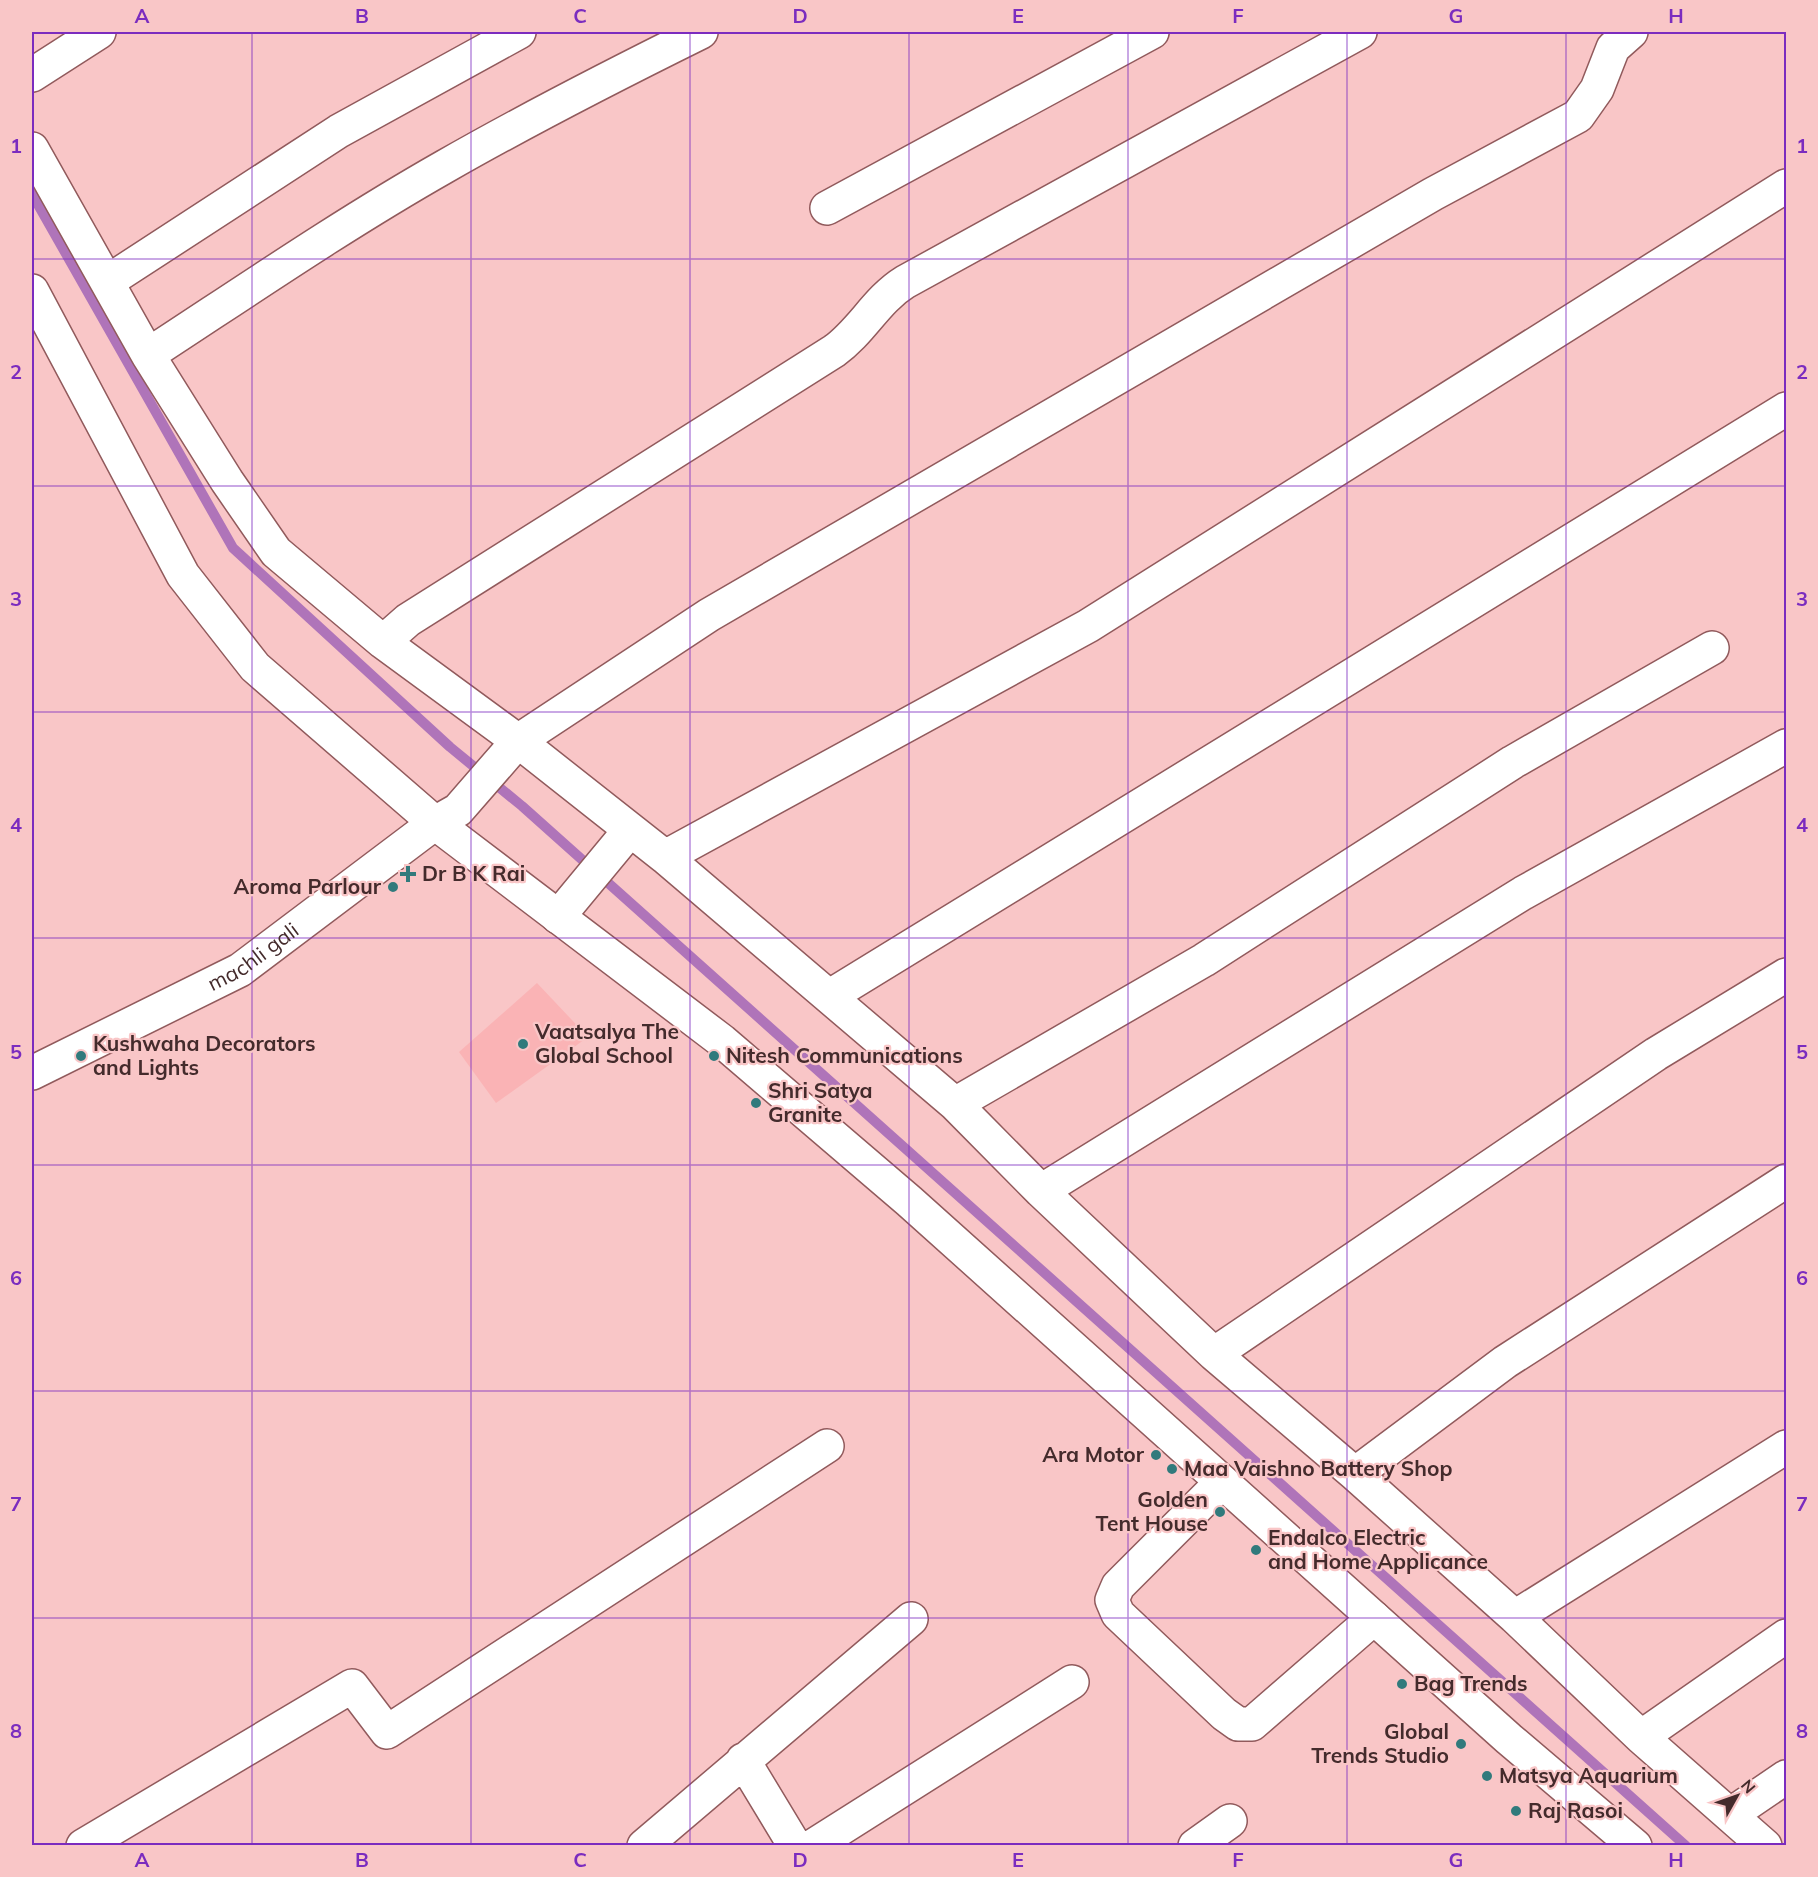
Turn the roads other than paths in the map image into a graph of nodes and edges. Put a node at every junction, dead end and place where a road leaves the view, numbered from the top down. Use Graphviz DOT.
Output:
graph roads {
  1 [pos="99,32"];
  2 [pos="519,32"];
  3 [pos="701,32"];
  4 [pos="1152,32"];
  5 [pos="1360,32"];
  6 [pos="1631,32"];
  7 [pos="32,75"];
  8 [pos="32,149"];
  9 [pos="1786,186"];
  10 [pos="827,208"];
  11 [pos="107,282"];
  12 [pos="32,291"];
  13 [pos="148,355"];
  14 [pos="1786,409"];
  15 [pos="382,642"];
  16 [pos="1712,648"];
  17 [pos="1786,746"];
  18 [pos="509,751"];
  19 [pos="446,817"];
  20 [pos="624,837"];
  21 [pos="665,857"];
  22 [pos="567,906"];
  23 [pos="1786,975"];
  24 [pos="830,996"];
  25 [pos="32,1073"];
  26 [pos="955,1104"];
  27 [pos="1786,1181"];
  28 [pos="1041,1191"];
  29 [pos="1214,1354"];
  30 [pos="827,1446"];
  31 [pos="1786,1447"];
  32 [pos="1355,1474"];
  33 [pos="1222,1482"];
  34 [pos="1515,1617"];
  35 [pos="1374,1618"];
  36 [pos="911,1619"];
  37 [pos="1786,1635"];
  38 [pos="1072,1682"];
  39 [pos="1641,1737"];
  40 [pos="743,1760"];
  41 [pos="1786,1777"];
  42 [pos="1730,1815"];
  43 [pos="1230,1821"];
  44 [pos="83,1845"];
  45 [pos="644,1845"];
  46 [pos="795,1845"];
  47 [pos="813,1845"];
  48 [pos="1195,1845"];
  49 [pos="1635,1845"];
  50 [pos="1765,1845"];
  1 -- 7 [label="street"];
  2 -- 11 [label="street"];
  3 -- 13 [label="street"];
  4 -- 10 [label="street"];
  5 -- 15 [label="street"];
  6 -- 18 [label="street, machli gali"];
  8 -- 11 [label="street"];
  9 -- 21 [label="street"];
  11 -- 13 [label="street"];
  12 -- 19 [label="street"];
  13 -- 15 [label="street"];
  14 -- 24 [label="street"];
  15 -- 18 [label="street"];
  16 -- 26 [label="street"];
  17 -- 28 [label="street"];
  18 -- 19 [label="street, machli gali"];
  18 -- 20 [label="street"];
  19 -- 22 [label="street"];
  19 -- 25 [label="street, machli gali"];
  20 -- 21 [label="street"];
  20 -- 22 [label="street"];
  21 -- 24 [label="street"];
  22 -- 33 [label="street"];
  23 -- 29 [label="street"];
  24 -- 26 [label="street"];
  26 -- 28 [label="street"];
  27 -- 32 [label="street"];
  28 -- 29 [label="street"];
  29 -- 32 [label="street"];
  30 -- 44 [label="street"];
  31 -- 34 [label="street"];
  32 -- 34 [label="street"];
  33 -- 35 [label="street"];
  33 -- 35 [label="street"];
  34 -- 39 [label="street"];
  35 -- 49 [label="street"];
  36 -- 40 [label="street"];
  37 -- 39 [label="street"];
  38 -- 47 [label="street"];
  39 -- 42 [label="street"];
  40 -- 45 [label="street"];
  40 -- 46 [label="street"];
  41 -- 42 [label="street"];
  42 -- 50 [label="street"];
  43 -- 48 [label="street"];
}
